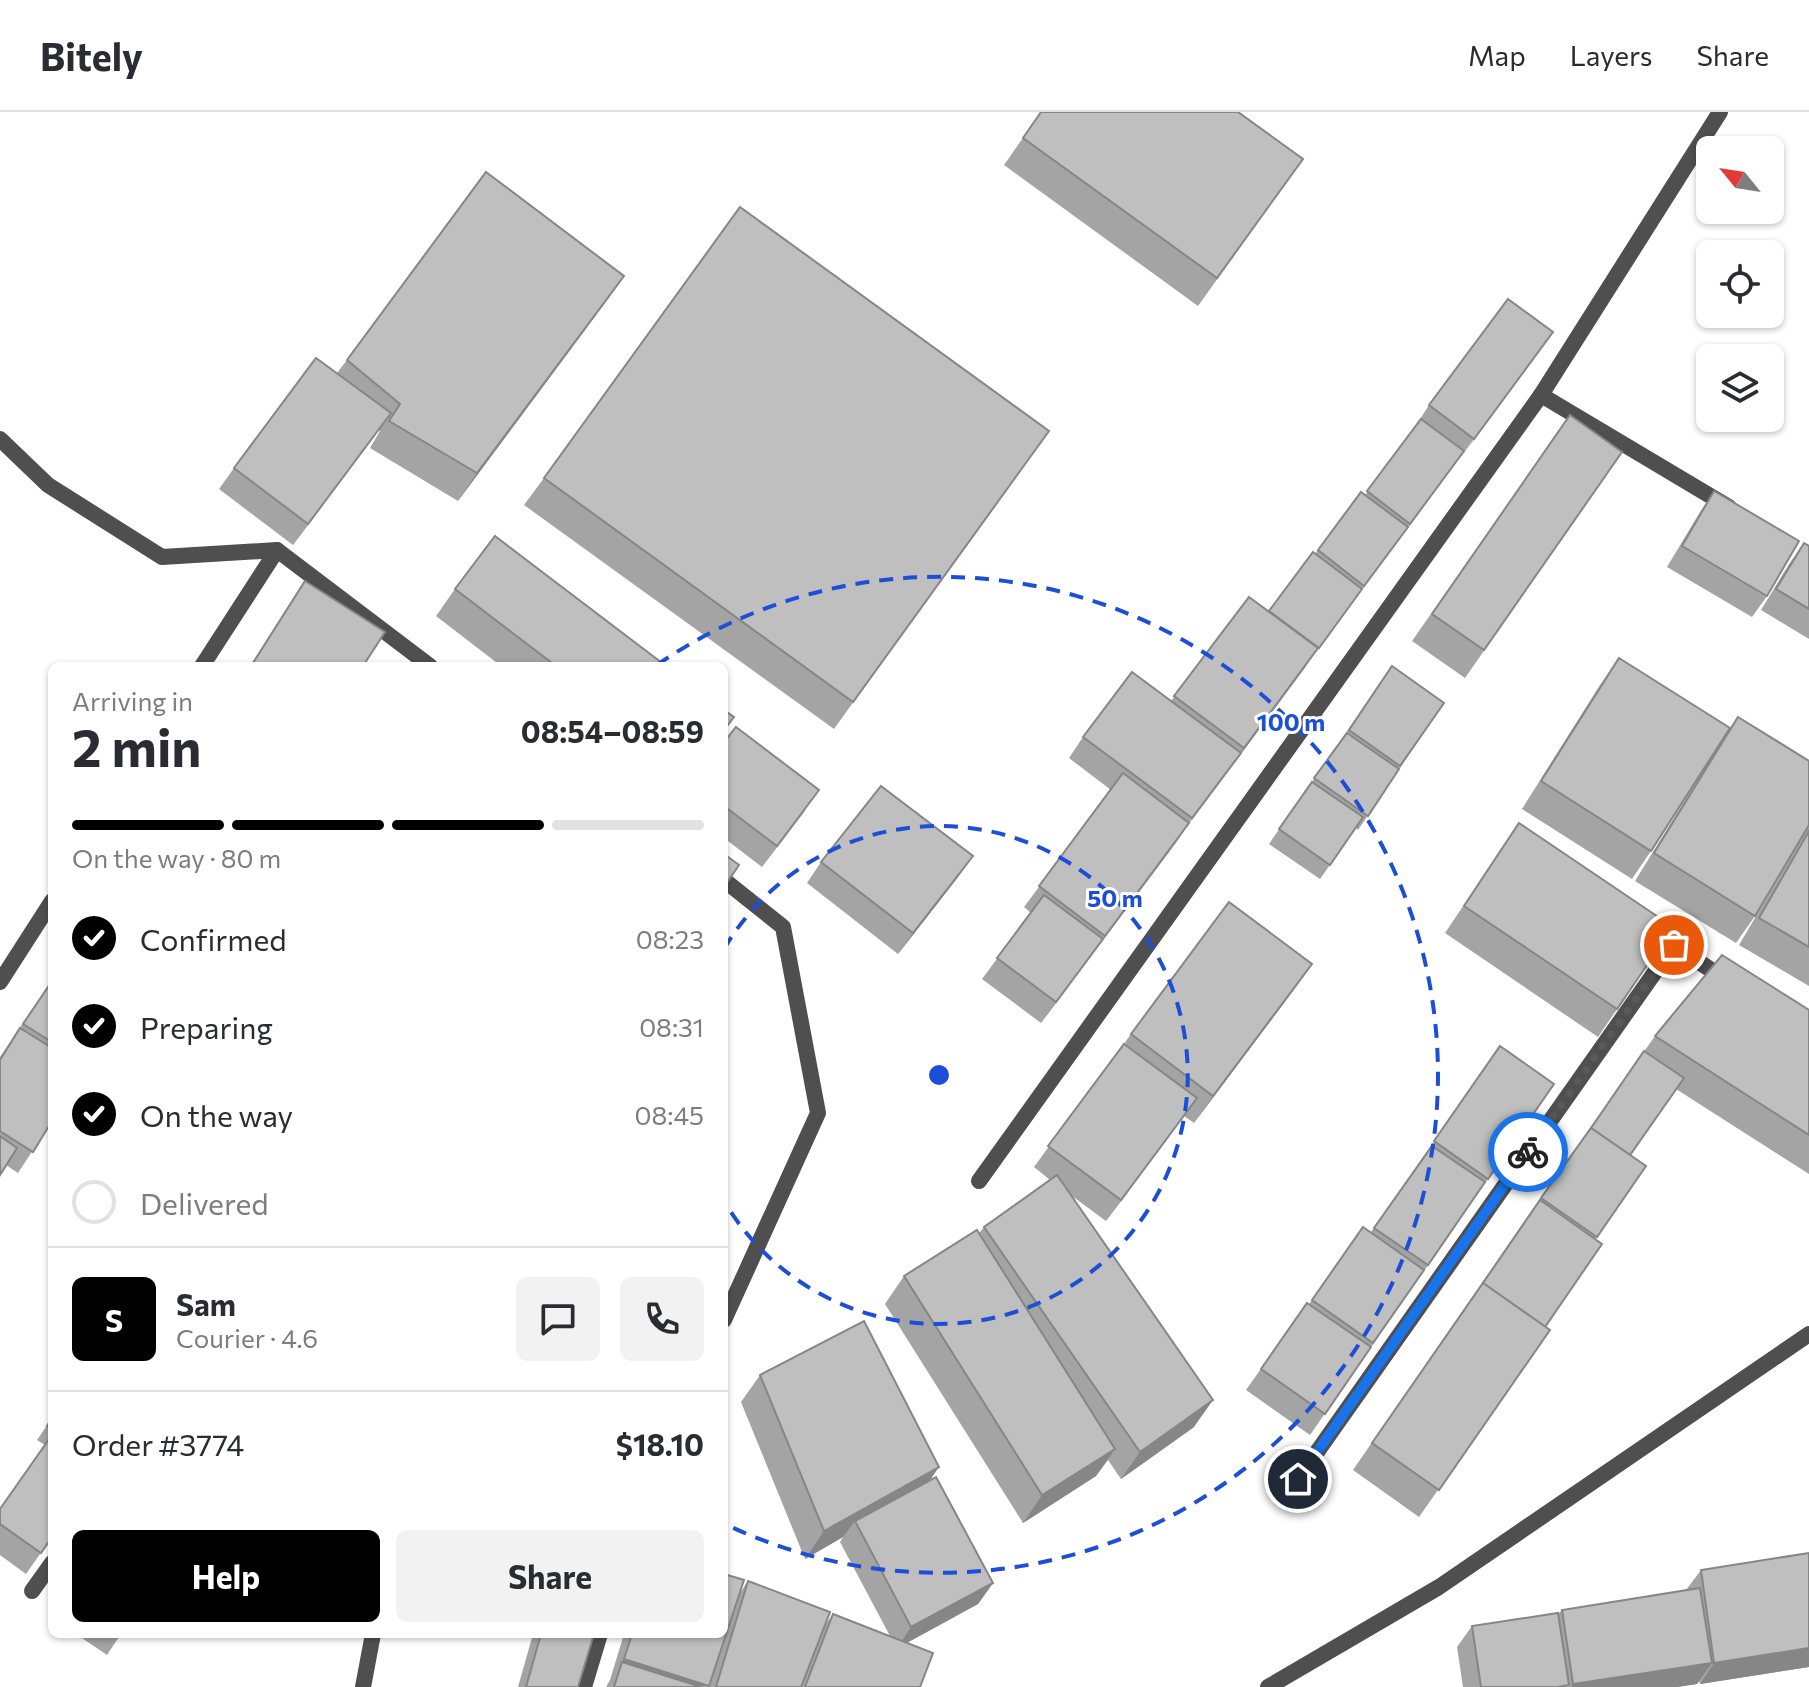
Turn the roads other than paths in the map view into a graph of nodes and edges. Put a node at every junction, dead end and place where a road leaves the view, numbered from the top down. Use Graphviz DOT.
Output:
graph roads {
  1 [pos="1720,112"];
  2 [pos="1541,395"];
  3 [pos="0,439"];
  4 [pos="1742,514"];
  5 [pos="277,550"];
  6 [pos="205,662"];
  7 [pos="425,662"];
  8 [pos="728,883"];
  9 [pos="48,907"];
  10 [pos="1649,929"];
  11 [pos="1674,945"];
  12 [pos="0,982"];
  13 [pos="1747,993"];
  14 [pos="979,1181"];
  15 [pos="728,1311"];
  16 [pos="1809,1334"];
  17 [pos="1298,1479"];
  18 [pos="48,1569"];
  19 [pos="32,1591"];
  20 [pos="372,1638"];
  21 [pos="594,1638"];
  22 [pos="363,1687"];
  23 [pos="584,1687"];
  24 [pos="1268,1687"];
  1 -- 2 [label="street"];
  2 -- 4 [label="street"];
  2 -- 14 [label="street"];
  3 -- 5 [label="street"];
  5 -- 6 [label="street"];
  5 -- 7 [label="street"];
  8 -- 15 [label="street"];
  9 -- 12 [label="street"];
  10 -- 11 [label="street"];
  11 -- 13 [label="street"];
  11 -- 17 [label="street"];
  16 -- 24 [label="street"];
  18 -- 19 [label="street"];
  20 -- 22 [label="street"];
  21 -- 23 [label="street"];
}
